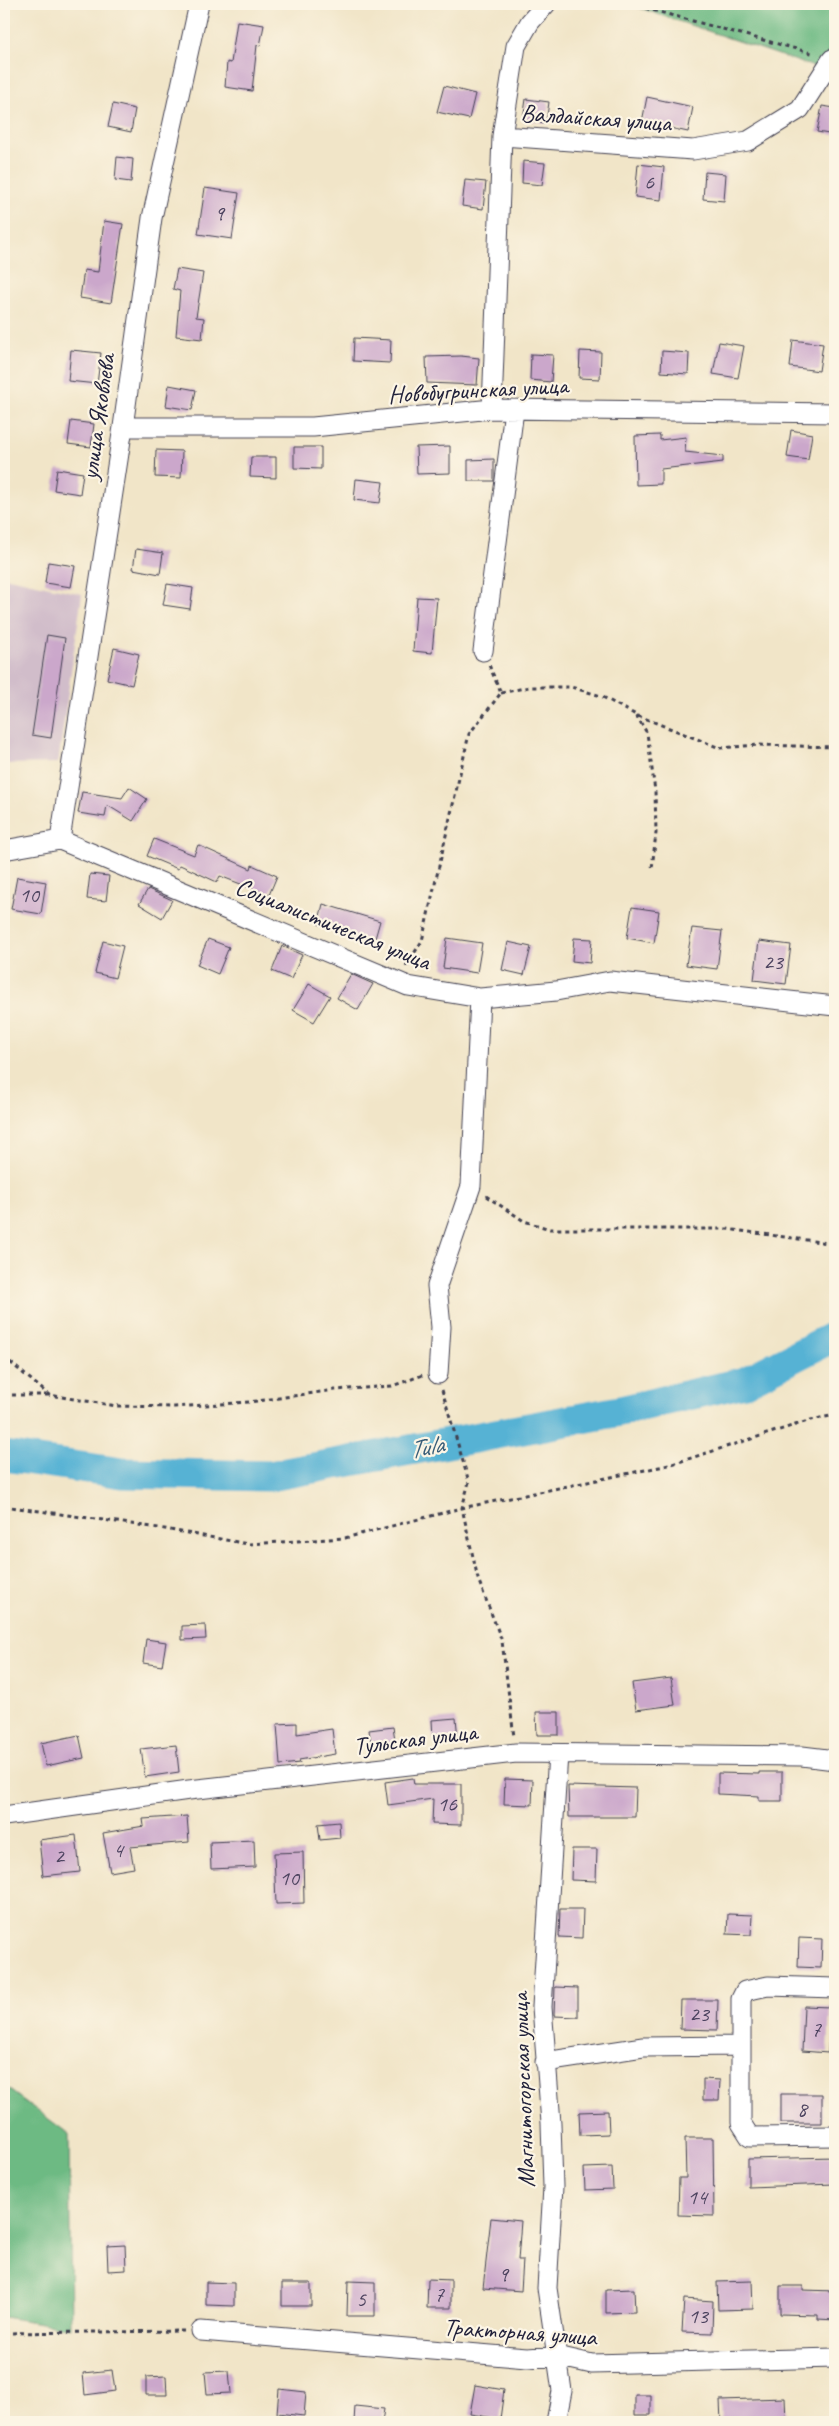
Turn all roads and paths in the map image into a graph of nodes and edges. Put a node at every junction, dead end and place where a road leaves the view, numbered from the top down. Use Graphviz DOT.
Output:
graph roads {
  1 [pos="199,4"];
  2 [pos="546,4"];
  3 [pos="630,4"];
  4 [pos="832,59"];
  5 [pos="502,136"];
  6 [pos="492,409"];
  7 [pos="514,410"];
  8 [pos="835,414"];
  9 [pos="123,427"];
  10 [pos="483,651"];
  11 [pos="500,693"];
  12 [pos="636,715"];
  13 [pos="835,747"];
  14 [pos="60,840"];
  15 [pos="4,850"];
  16 [pos="652,869"];
  17 [pos="396,982"];
  18 [pos="480,998"];
  19 [pos="835,1006"];
  20 [pos="471,1186"];
  21 [pos="835,1244"];
  22 [pos="4,1357"];
  23 [pos="438,1374"];
  24 [pos="4,1395"];
  25 [pos="49,1395"];
  26 [pos="444,1398"];
  27 [pos="835,1415"];
  28 [pos="4,1506"];
  29 [pos="462,1508"];
  30 [pos="516,1753"];
  31 [pos="558,1754"];
  32 [pos="835,1760"];
  33 [pos="4,1816"];
  34 [pos="835,1988"];
  35 [pos="740,2046"];
  36 [pos="545,2062"];
  37 [pos="835,2136"];
  38 [pos="201,2331"];
  39 [pos="4,2333"];
  40 [pos="557,2356"];
  41 [pos="835,2358"];
  42 [pos="556,2422"];
  1 -- 9 [label="street, улица Яковлева"];
  2 -- 5 [label="street"];
  3 -- 4 [label="path"];
  4 -- 5 [label="street, Валдайская улица"];
  5 -- 6 [label="street, Валдайская улица"];
  6 -- 7 [label="street, Новобугринская улица"];
  6 -- 9 [label="street, Новобугринская улица"];
  7 -- 8 [label="street, Новобугринская улица"];
  7 -- 10 [label="street"];
  9 -- 14 [label="street, улица Яковлева"];
  10 -- 11 [label="path"];
  11 -- 12 [label="path"];
  11 -- 17 [label="path"];
  12 -- 13 [label="path"];
  12 -- 16 [label="path"];
  14 -- 15 [label="street"];
  14 -- 17 [label="street, Социалистическая улица"];
  17 -- 18 [label="street, Социалистическая улица"];
  18 -- 19 [label="street, Социалистическая улица"];
  18 -- 20 [label="street"];
  20 -- 21 [label="path"];
  20 -- 23 [label="street"];
  22 -- 25 [label="path"];
  23 -- 25 [label="path"];
  24 -- 25 [label="path"];
  26 -- 29 [label="path"];
  27 -- 29 [label="path"];
  28 -- 29 [label="path"];
  29 -- 30 [label="path"];
  30 -- 31 [label="street, Тульская улица"];
  30 -- 33 [label="street, Тульская улица"];
  31 -- 32 [label="street, Тульская улица"];
  31 -- 36 [label="street, Магнитогорская улица"];
  34 -- 35 [label="street"];
  35 -- 36 [label="street"];
  35 -- 37 [label="street"];
  36 -- 40 [label="street, Магнитогорская улица"];
  38 -- 39 [label="path"];
  38 -- 40 [label="street, Тракторная улица"];
  40 -- 41 [label="street, Тракторная улица"];
  40 -- 42 [label="street, Магнитогорская улица"];
}
